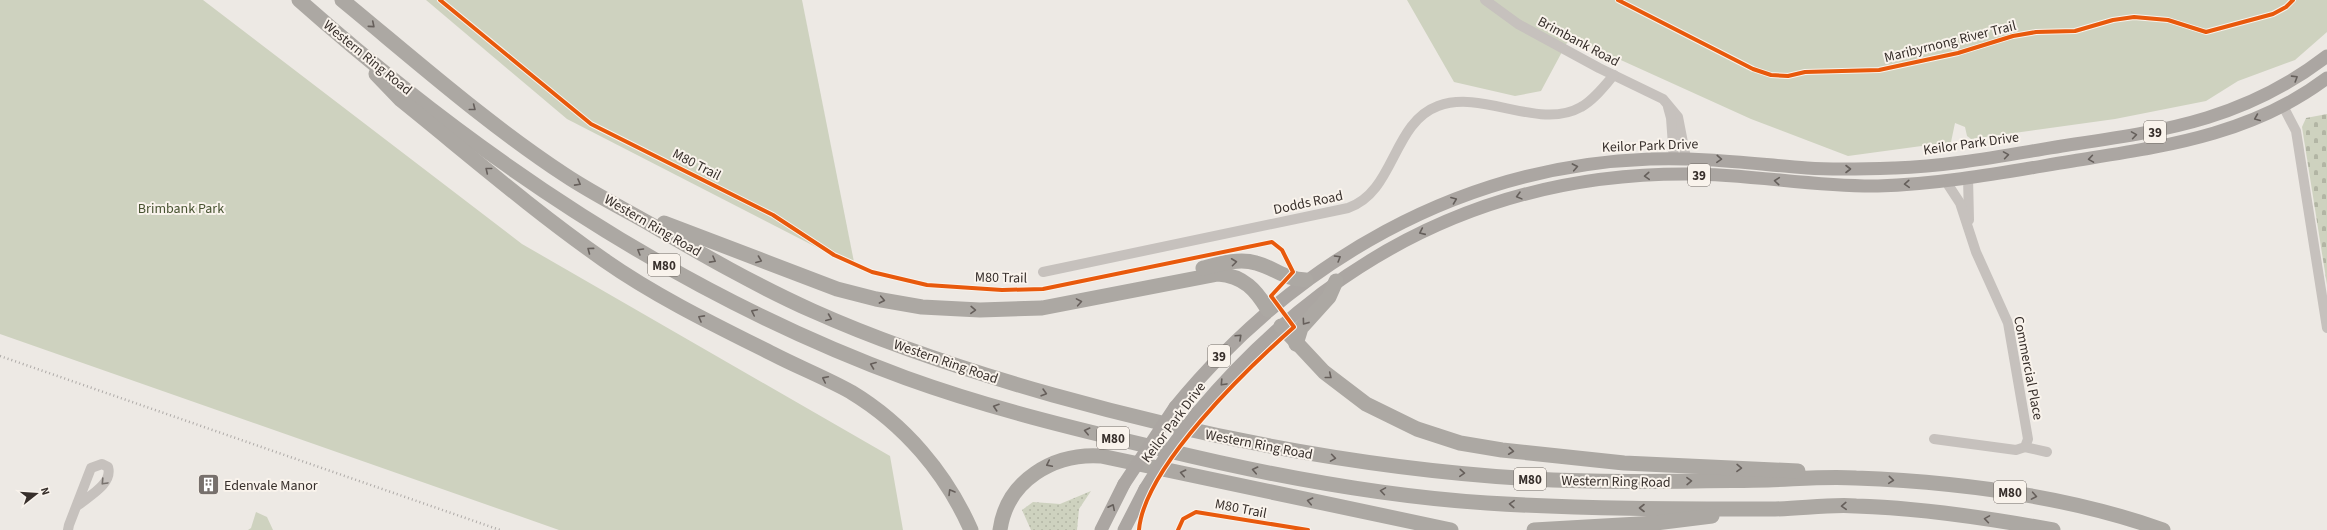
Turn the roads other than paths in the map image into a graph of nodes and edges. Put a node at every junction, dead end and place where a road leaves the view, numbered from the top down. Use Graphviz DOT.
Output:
graph roads {
  1 [pos="299,0"];
  2 [pos="342,0"];
  3 [pos="1485,0"];
  4 [pos="337,34"];
  5 [pos="2327,56"];
  6 [pos="1614,75"];
  7 [pos="2327,78"];
  8 [pos="2271,92"];
  9 [pos="2280,107"];
  10 [pos="1680,159"];
  11 [pos="1962,161"];
  12 [pos="1688,174"];
  13 [pos="1968,178"];
  14 [pos="1946,180"];
  15 [pos="606,198"];
  16 [pos="1969,228"];
  17 [pos="1043,272"];
  18 [pos="1306,280"];
  19 [pos="1336,281"];
  20 [pos="1116,295"];
  21 [pos="1268,310"];
  22 [pos="1281,326"];
  23 [pos="2327,328"];
  24 [pos="1296,344"];
  25 [pos="1934,439"];
  26 [pos="2025,447"];
  27 [pos="2047,452"];
  28 [pos="1852,477"];
  29 [pos="77,506"];
  30 [pos="1779,509"];
  31 [pos="68,530"];
  32 [pos="971,530"];
  33 [pos="1000,530"];
  34 [pos="1101,530"];
  35 [pos="1124,530"];
  36 [pos="1451,530"];
  37 [pos="1534,530"];
  38 [pos="2053,530"];
  39 [pos="2163,530"];
  1 -- 4 [label="highway, Western Ring Road / M80"];
  2 -- 15 [label="highway, Western Ring Road / M80, one-way"];
  3 -- 6 [label="street, Brimbank Road"];
  30 -- 4 [label="highway, Western Ring Road / M80, one-way"];
  32 -- 4 [label="highway, one-way"];
  8 -- 5 [label="main road, Keilor Park Drive / 39, one-way"];
  6 -- 10 [label="street, Brimbank Road"];
  6 -- 17 [label="street, Dodds Road"];
  7 -- 9 [label="main road, Keilor Park Drive / 39"];
  8 -- 9 [label="main road"];
  11 -- 8 [label="main road, Keilor Park Drive / 39, one-way"];
  9 -- 13 [label="main road, Keilor Park Drive / 39, one-way"];
  9 -- 23 [label="street"];
  10 -- 11 [label="main road, Keilor Park Drive / 39, one-way"];
  10 -- 12 [label="main road"];
  18 -- 10 [label="main road, Keilor Park Drive / 39, one-way"];
  11 -- 13 [label="main road"];
  14 -- 12 [label="main road, Keilor Park Drive / 39, one-way"];
  12 -- 19 [label="main road, Keilor Park Drive / 39, one-way"];
  13 -- 14 [label="main road, Keilor Park Drive / 39"];
  13 -- 16 [label="street, Commercial Place"];
  14 -- 16 [label="street, Commercial Place"];
  15 -- 20 [label="highway, one-way"];
  15 -- 28 [label="highway, Western Ring Road / M80, one-way"];
  16 -- 26 [label="street, Commercial Place"];
  20 -- 18 [label="highway, one-way"];
  18 -- 21 [label="main road, Keilor Park Drive / 39"];
  19 -- 22 [label="main road, Keilor Park Drive / 39"];
  19 -- 24 [label="highway, one-way"];
  20 -- 21 [label="highway"];
  21 -- 22 [label="main road"];
  34 -- 21 [label="main road, Keilor Park Drive / 39, one-way, bridge"];
  22 -- 24 [label="highway"];
  22 -- 35 [label="main road, Keilor Park Drive / 39, one-way, bridge"];
  24 -- 28 [label="highway, one-way"];
  25 -- 26 [label="street"];
  26 -- 27 [label="street"];
  28 -- 39 [label="highway, Western Ring Road / M80, one-way"];
  29 -- 31 [label="street"];
  30 -- 37 [label="highway"];
  38 -- 30 [label="highway, Western Ring Road / M80, one-way"];
  36 -- 33 [label="highway, one-way"];
}
